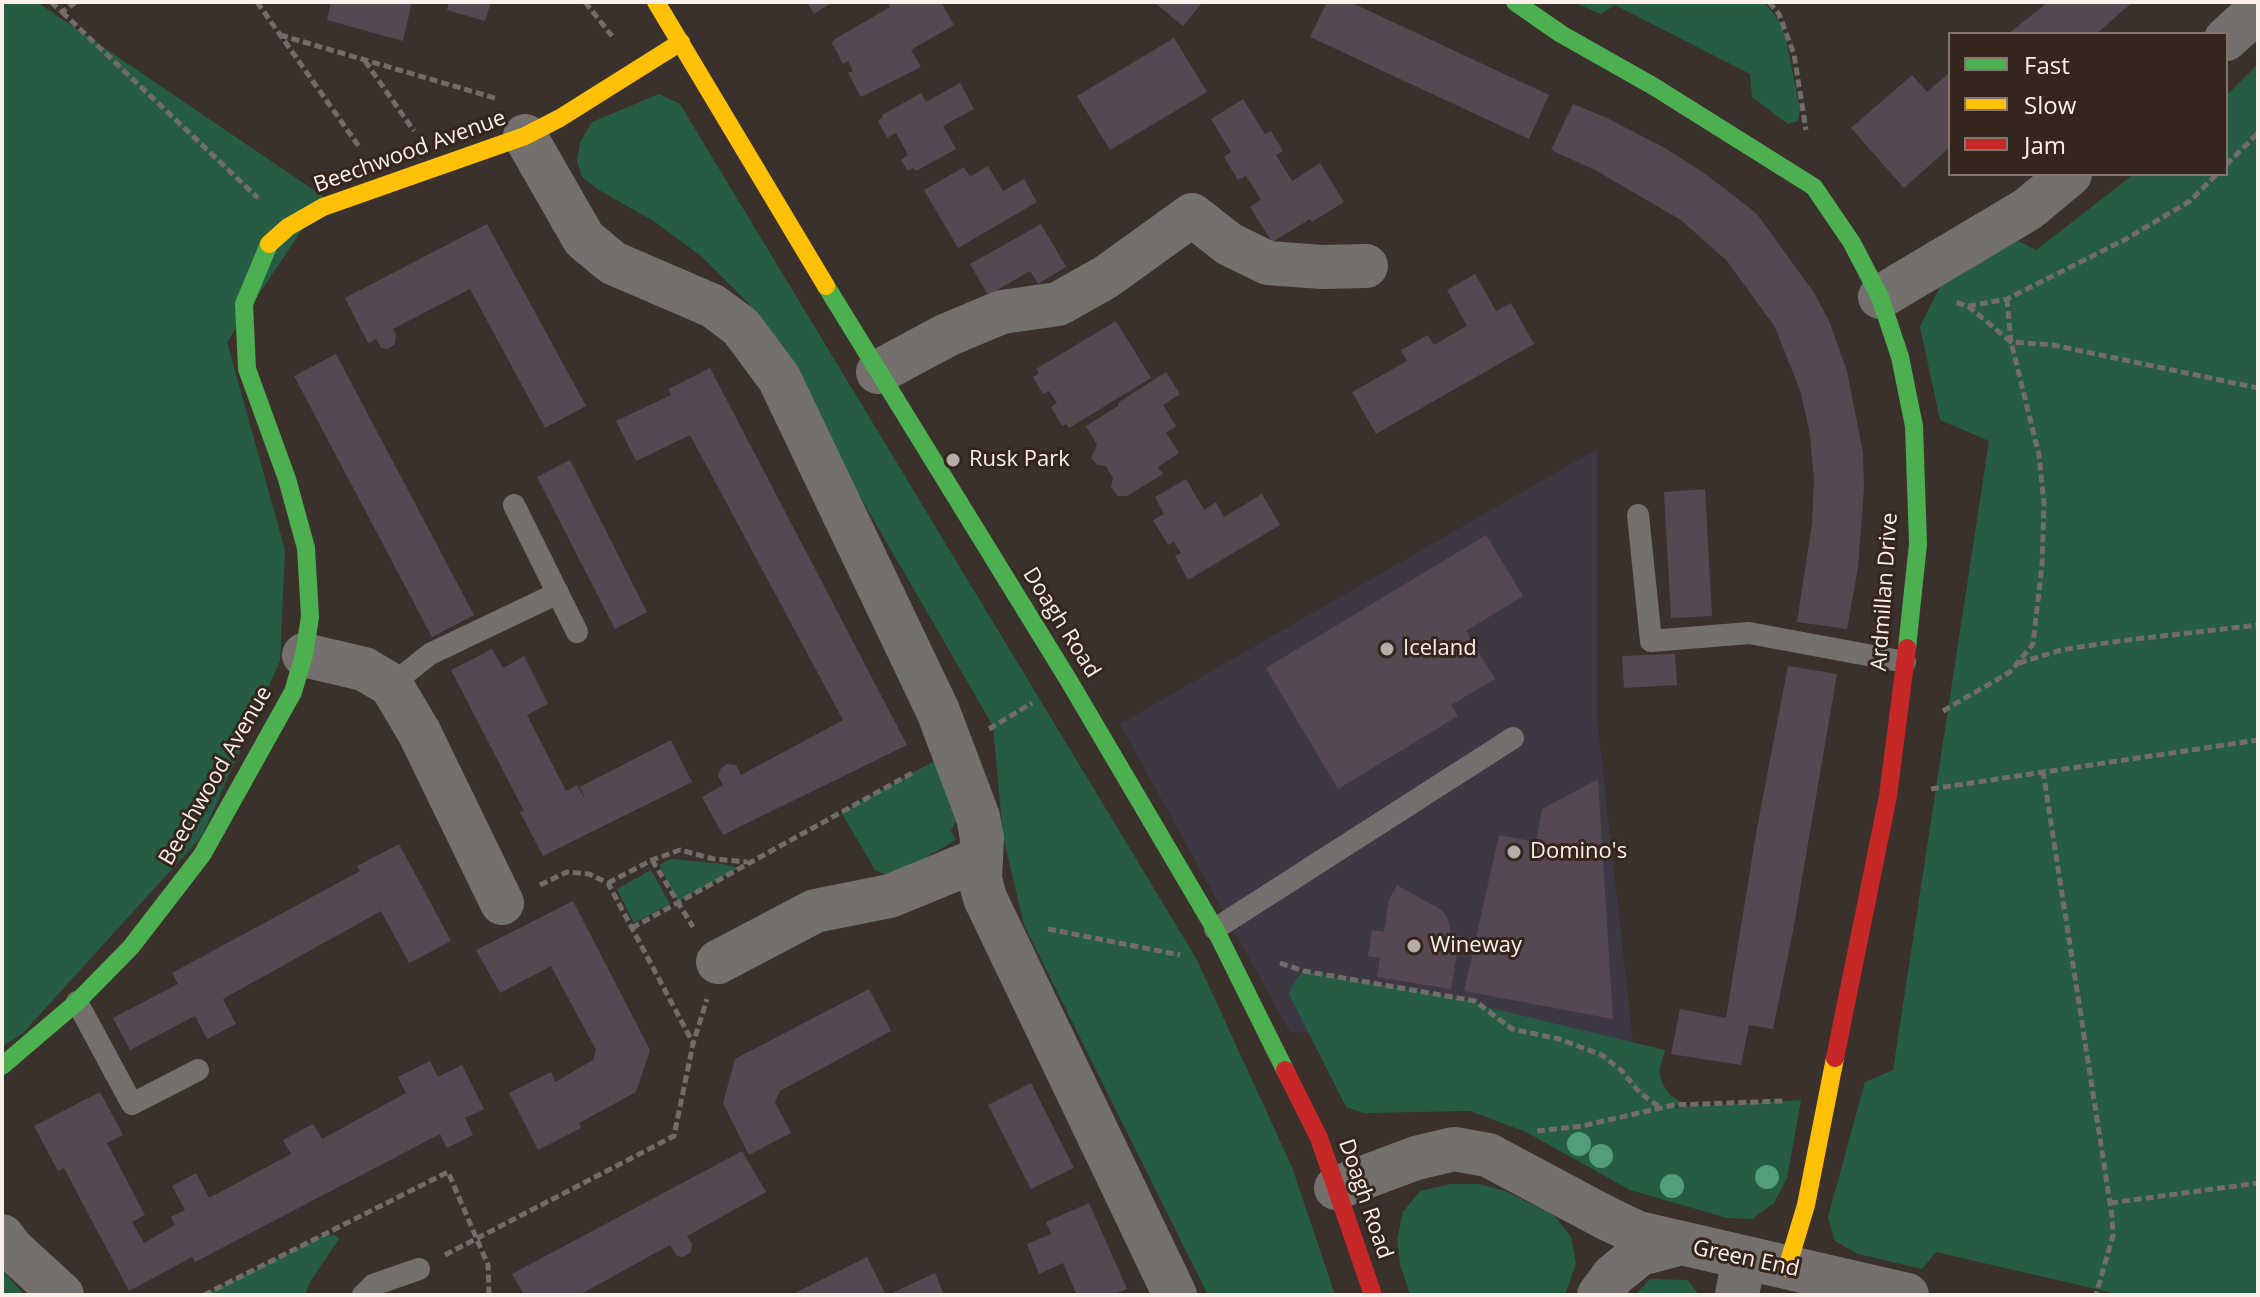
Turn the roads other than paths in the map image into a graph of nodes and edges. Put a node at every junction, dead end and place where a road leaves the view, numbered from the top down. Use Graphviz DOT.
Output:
graph roads {
  1 [pos="656,2"];
  2 [pos="1515,2"];
  3 [pos="2258,10"];
  4 [pos="2228,37"];
  5 [pos="681,42"];
  6 [pos="542,127"];
  7 [pos="2068,176"];
  8 [pos="1366,266"];
  9 [pos="1890,290"];
  10 [pos="878,372"];
  11 [pos="514,505"];
  12 [pos="1638,515"];
  13 [pos="558,593"];
  14 [pos="577,632"];
  15 [pos="304,655"];
  16 [pos="1905,662"];
  17 [pos="391,685"];
  18 [pos="1513,738"];
  19 [pos="980,859"];
  20 [pos="502,903"];
  21 [pos="1219,937"];
  22 [pos="718,962"];
  23 [pos="77,1002"];
  24 [pos="2,1066"];
  25 [pos="198,1070"];
  26 [pos="1336,1188"];
  27 [pos="1577,1203"];
  28 [pos="2,1236"];
  29 [pos="1678,1244"];
  30 [pos="1787,1268"];
  31 [pos="419,1269"];
  32 [pos="1741,1276"];
  33 [pos="62,1295"];
  34 [pos="363,1295"];
  35 [pos="1175,1295"];
  36 [pos="1373,1295"];
  37 [pos="1592,1295"];
  38 [pos="1599,1295"];
  39 [pos="1907,1295"];
  1 -- 5 [label="street, Doagh Road"];
  2 -- 9 [label="street, Ardmillan Drive"];
  3 -- 4 [label="street"];
  5 -- 6 [label="street, Beechwood Avenue"];
  5 -- 10 [label="street, Doagh Road"];
  6 -- 15 [label="street, Beechwood Avenue"];
  6 -- 19 [label="street"];
  7 -- 9 [label="street"];
  8 -- 10 [label="street"];
  9 -- 16 [label="street, Ardmillan Drive"];
  10 -- 21 [label="street, Doagh Road"];
  11 -- 13 [label="lane"];
  12 -- 16 [label="lane"];
  13 -- 14 [label="lane"];
  13 -- 17 [label="lane"];
  15 -- 17 [label="street"];
  15 -- 23 [label="street, Beechwood Avenue"];
  16 -- 30 [label="street, Ardmillan Drive"];
  17 -- 20 [label="street"];
  18 -- 21 [label="lane"];
  19 -- 22 [label="street"];
  19 -- 35 [label="street"];
  21 -- 26 [label="street, Doagh Road"];
  23 -- 24 [label="street, Beechwood Avenue"];
  23 -- 25 [label="lane"];
  26 -- 27 [label="street, Green End"];
  26 -- 36 [label="street, Doagh Road"];
  27 -- 29 [label="street, Green End"];
  27 -- 37 [label="street"];
  28 -- 33 [label="street"];
  29 -- 32 [label="street, Green End"];
  29 -- 38 [label="street, Green End"];
  30 -- 32 [label="street, Green End"];
  30 -- 39 [label="street, Green End"];
  31 -- 34 [label="lane"];
}
